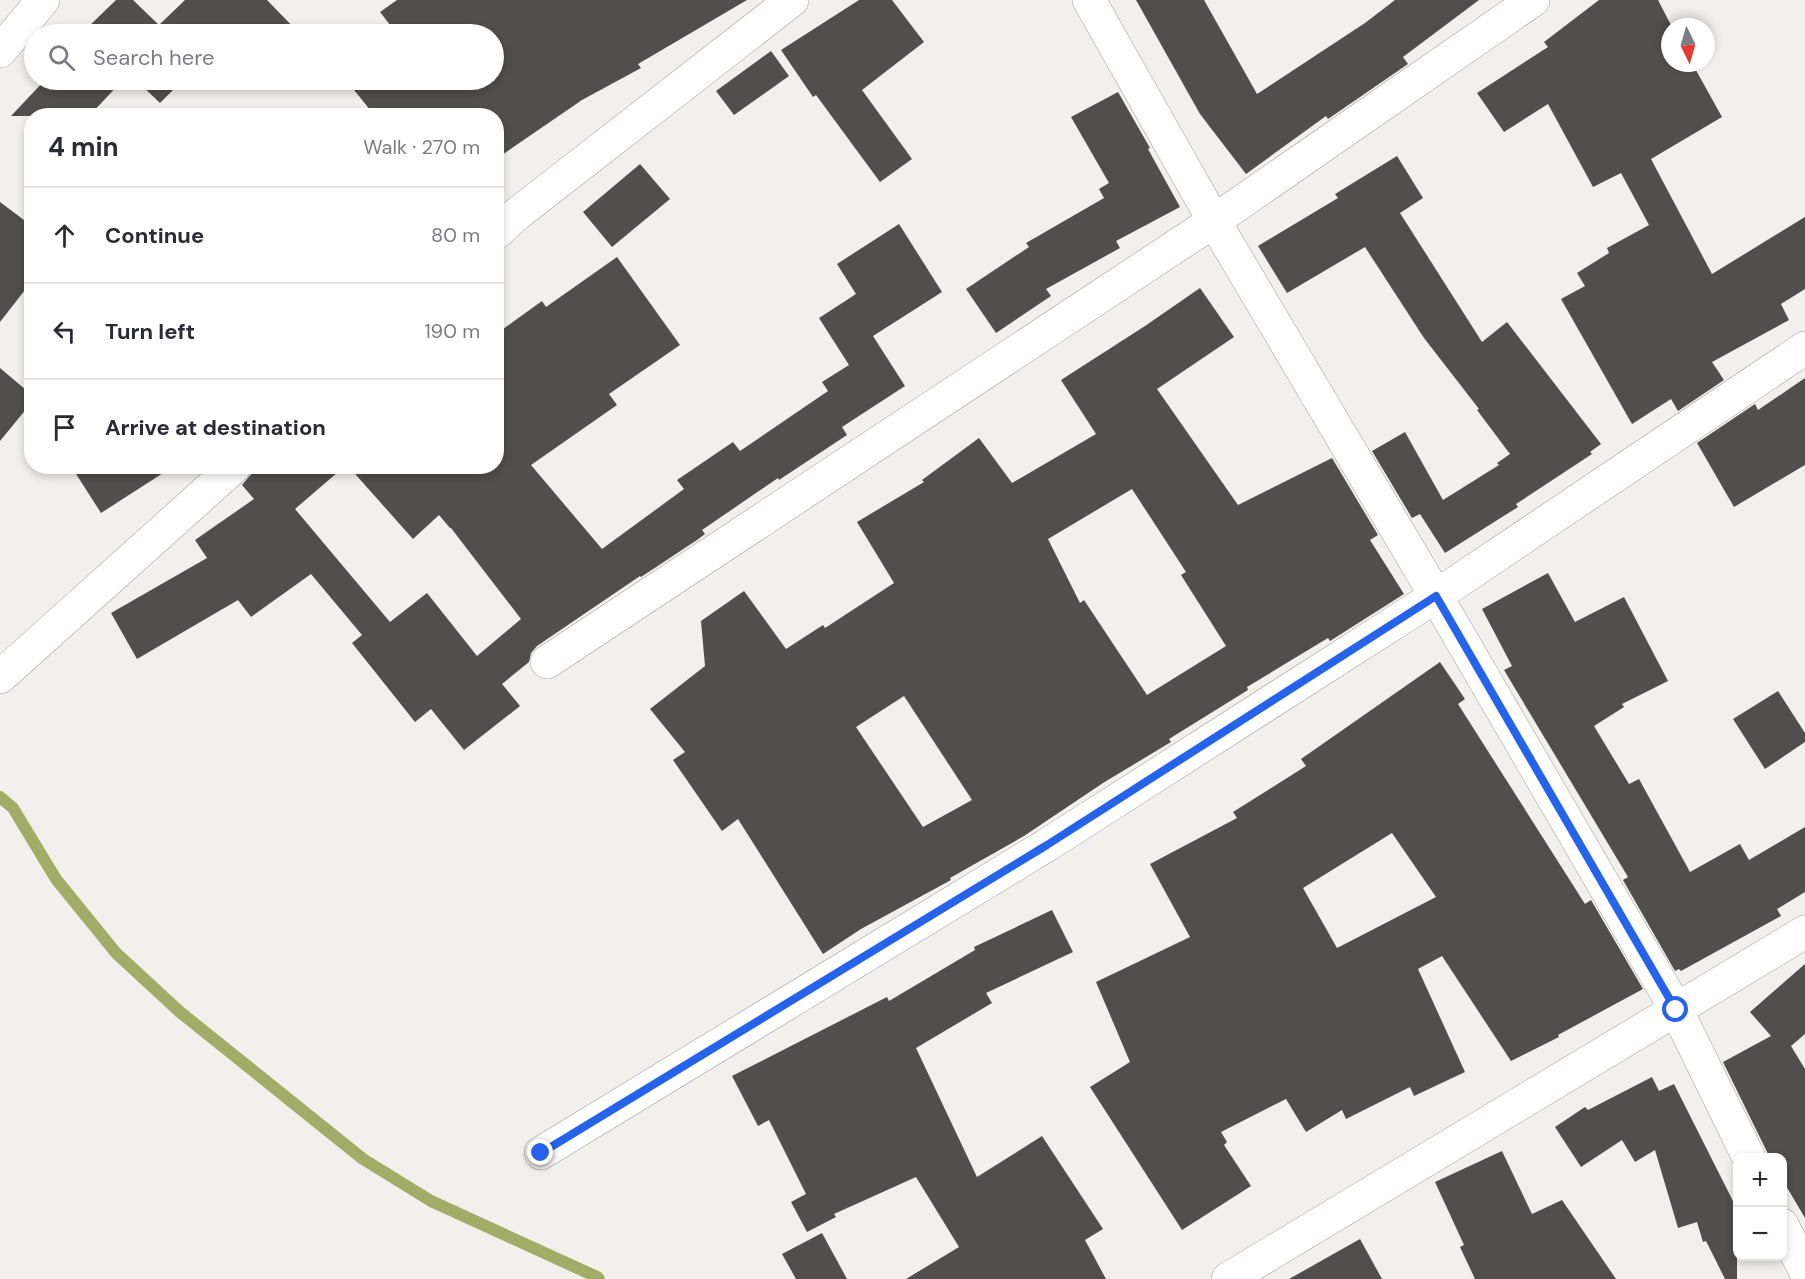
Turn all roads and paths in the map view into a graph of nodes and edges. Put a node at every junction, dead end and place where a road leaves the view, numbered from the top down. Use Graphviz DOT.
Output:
graph roads {
  1 [pos="43,0"];
  2 [pos="792,0"];
  3 [pos="1089,0"];
  4 [pos="1533,0"];
  5 [pos="0,51"];
  6 [pos="1214,220"];
  7 [pos="504,225"];
  8 [pos="1805,348"];
  9 [pos="226,474"];
  10 [pos="1436,596"];
  11 [pos="547,662"];
  12 [pos="0,677"];
  13 [pos="1805,932"];
  14 [pos="1676,1010"];
  15 [pos="541,1153"];
  16 [pos="1747,1153"];
  17 [pos="1787,1235"];
  18 [pos="1805,1270"];
  19 [pos="1228,1279"];
  1 -- 5 [label="street"];
  2 -- 7 [label="street"];
  3 -- 6 [label="street"];
  4 -- 6 [label="street"];
  6 -- 10 [label="street"];
  6 -- 11 [label="street"];
  8 -- 10 [label="street"];
  9 -- 12 [label="street"];
  10 -- 14 [label="street"];
  10 -- 15 [label="street"];
  13 -- 14 [label="street"];
  14 -- 16 [label="street"];
  14 -- 19 [label="street"];
  17 -- 18 [label="street"];
}
